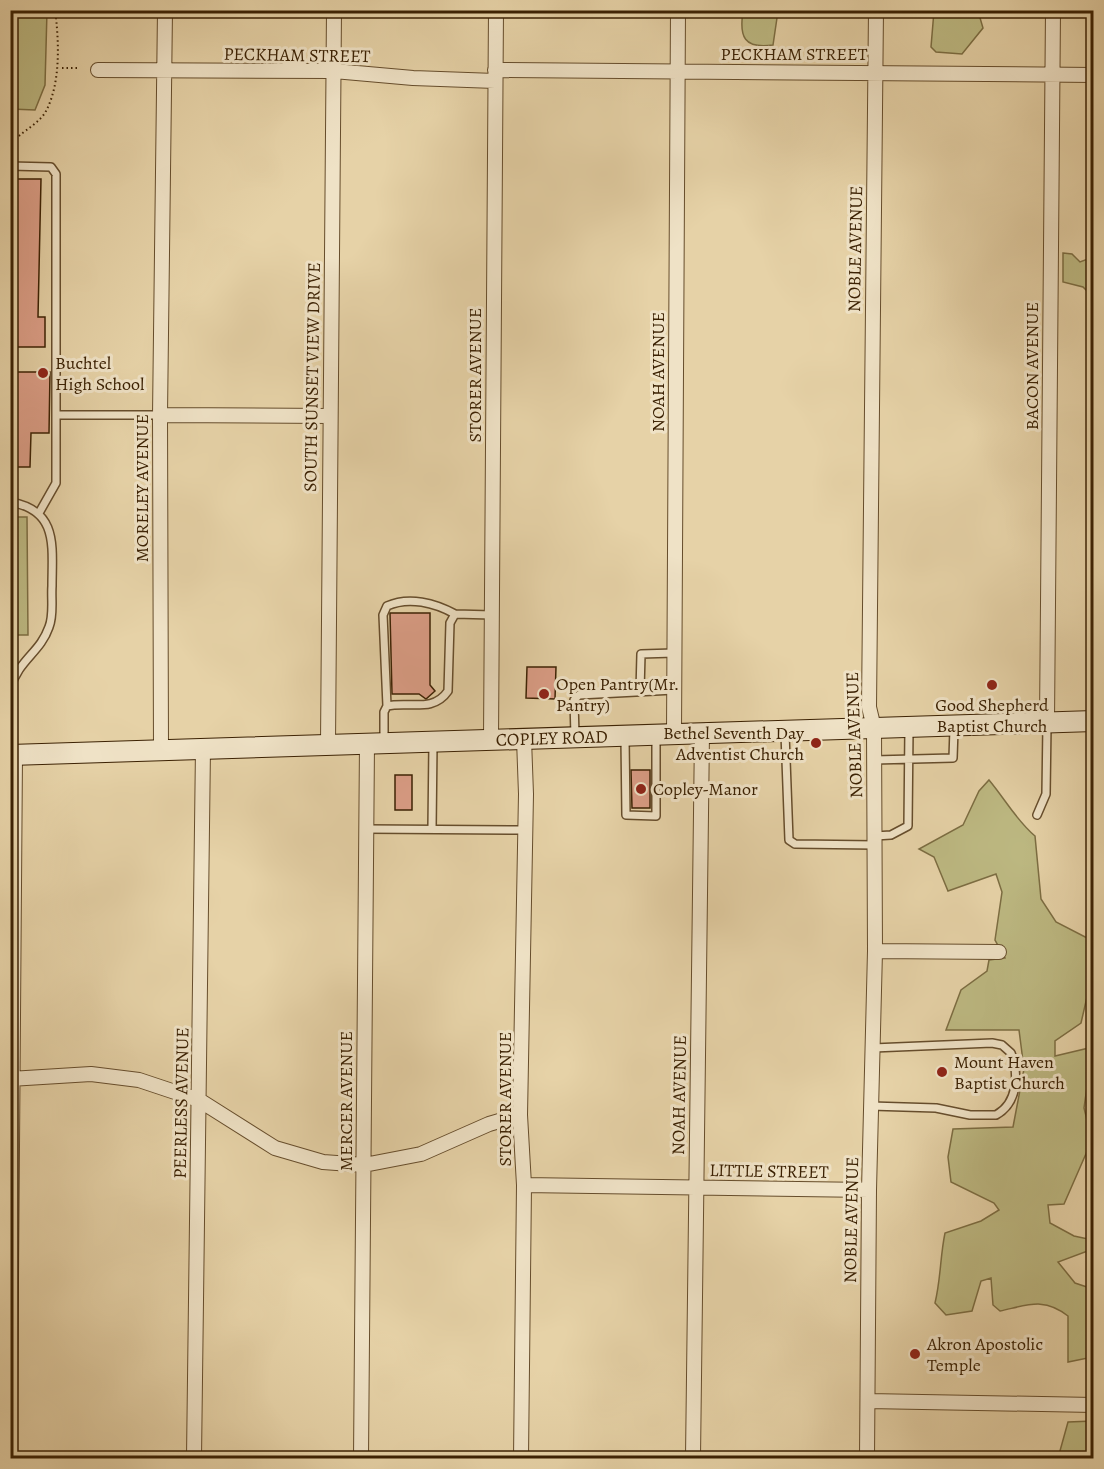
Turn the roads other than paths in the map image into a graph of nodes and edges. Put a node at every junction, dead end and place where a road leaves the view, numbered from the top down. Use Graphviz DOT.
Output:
graph roads {
  1 [pos="165,10"];
  2 [pos="334,10"];
  3 [pos="496,10"];
  4 [pos="678,10"];
  5 [pos="876,10"];
  6 [pos="1053,10"];
  7 [pos="98,70"];
  8 [pos="164,70"];
  9 [pos="334,71"];
  10 [pos="677,72"];
  11 [pos="875,73"];
  12 [pos="1052,74"];
  13 [pos="495,75"];
  14 [pos="1094,75"];
  15 [pos="10,166"];
  16 [pos="160,414"];
  17 [pos="56,415"];
  18 [pos="330,416"];
  19 [pos="10,502"];
  20 [pos="39,513"];
  21 [pos="455,614"];
  22 [pos="492,615"];
  23 [pos="674,653"];
  24 [pos="10,689"];
  25 [pos="674,690"];
  26 [pos="639,691"];
  27 [pos="387,706"];
  28 [pos="1094,721"];
  29 [pos="1047,722"];
  30 [pos="954,725"];
  31 [pos="909,727"];
  32 [pos="874,728"];
  33 [pos="785,730"];
  34 [pos="702,733"];
  35 [pos="10,734"];
  36 [pos="665,734"];
  37 [pos="625,735"];
  38 [pos="575,737"];
  39 [pos="491,739"];
  40 [pos="524,739"];
  41 [pos="433,741"];
  42 [pos="328,744"];
  43 [pos="375,744"];
  44 [pos="203,748"];
  45 [pos="160,749"];
  46 [pos="13,755"];
  47 [pos="874,760"];
  48 [pos="909,760"];
  49 [pos="1037,815"];
  50 [pos="366,829"];
  51 [pos="432,829"];
  52 [pos="526,830"];
  53 [pos="875,840"];
  54 [pos="875,951"];
  55 [pos="999,952"];
  56 [pos="873,1048"];
  57 [pos="12,1079"];
  58 [pos="199,1100"];
  59 [pos="871,1106"];
  60 [pos="520,1115"];
  61 [pos="364,1165"];
  62 [pos="524,1185"];
  63 [pos="696,1188"];
  64 [pos="869,1190"];
  65 [pos="868,1401"];
  66 [pos="1094,1405"];
  67 [pos="10,1408"];
  68 [pos="194,1458"];
  69 [pos="361,1458"];
  70 [pos="521,1458"];
  71 [pos="693,1458"];
  72 [pos="867,1458"];
  1 -- 8 [label="street, MORELEY AVENUE"];
  2 -- 9 [label="street, SOUTH SUNSET VIEW DRIVE"];
  3 -- 13 [label="street, STORER AVENUE"];
  4 -- 10 [label="street, NOAH AVENUE"];
  5 -- 11 [label="street, NOBLE AVENUE"];
  6 -- 12 [label="street, BACON AVENUE"];
  7 -- 8 [label="street, PECKHAM STREET"];
  8 -- 9 [label="street, PECKHAM STREET"];
  8 -- 16 [label="street, MORELEY AVENUE"];
  9 -- 13 [label="street, PECKHAM STREET"];
  9 -- 18 [label="street, SOUTH SUNSET VIEW DRIVE"];
  10 -- 11 [label="street, PECKHAM STREET"];
  10 -- 13 [label="street, PECKHAM STREET"];
  10 -- 23 [label="street, NOAH AVENUE"];
  11 -- 12 [label="street, PECKHAM STREET"];
  11 -- 32 [label="street, NOBLE AVENUE"];
  12 -- 14 [label="street, PECKHAM STREET"];
  12 -- 29 [label="street, BACON AVENUE"];
  13 -- 22 [label="street, STORER AVENUE"];
  15 -- 17 [label="lane"];
  16 -- 17 [label="lane"];
  16 -- 18 [label="street"];
  16 -- 45 [label="street, MORELEY AVENUE"];
  17 -- 20 [label="lane"];
  18 -- 42 [label="street, SOUTH SUNSET VIEW DRIVE"];
  19 -- 20 [label="lane"];
  20 -- 24 [label="lane"];
  21 -- 22 [label="lane"];
  21 -- 27 [label="lane"];
  21 -- 27 [label="lane"];
  22 -- 39 [label="street, STORER AVENUE"];
  23 -- 25 [label="street, NOAH AVENUE"];
  23 -- 26 [label="lane"];
  25 -- 26 [label="lane"];
  25 -- 36 [label="street, NOAH AVENUE"];
  26 -- 38 [label="lane"];
  27 -- 43 [label="lane"];
  28 -- 29 [label="main road, COPLEY ROAD"];
  29 -- 30 [label="main road, COPLEY ROAD"];
  29 -- 49 [label="lane"];
  30 -- 31 [label="main road, COPLEY ROAD"];
  30 -- 48 [label="lane"];
  31 -- 32 [label="main road, COPLEY ROAD"];
  31 -- 48 [label="lane"];
  32 -- 33 [label="main road, COPLEY ROAD"];
  32 -- 47 [label="street, NOBLE AVENUE"];
  33 -- 34 [label="main road, COPLEY ROAD"];
  33 -- 53 [label="lane"];
  34 -- 36 [label="main road, COPLEY ROAD"];
  34 -- 63 [label="street, NOAH AVENUE"];
  35 -- 46 [label="lane"];
  36 -- 37 [label="main road, COPLEY ROAD"];
  36 -- 37 [label="lane"];
  37 -- 38 [label="main road, COPLEY ROAD"];
  38 -- 40 [label="main road, COPLEY ROAD"];
  39 -- 40 [label="main road, COPLEY ROAD"];
  39 -- 41 [label="main road, COPLEY ROAD"];
  40 -- 52 [label="street, STORER AVENUE"];
  41 -- 43 [label="main road, COPLEY ROAD"];
  41 -- 51 [label="lane"];
  42 -- 43 [label="main road, COPLEY ROAD"];
  42 -- 44 [label="main road, COPLEY ROAD"];
  43 -- 50 [label="street, MERCER AVENUE"];
  44 -- 45 [label="main road, COPLEY ROAD"];
  44 -- 58 [label="street, PEERLESS AVENUE"];
  45 -- 46 [label="main road, COPLEY ROAD"];
  46 -- 57 [label="street"];
  47 -- 48 [label="lane"];
  47 -- 53 [label="street, NOBLE AVENUE"];
  48 -- 53 [label="lane"];
  50 -- 51 [label="lane"];
  50 -- 61 [label="street, MERCER AVENUE"];
  51 -- 52 [label="lane"];
  52 -- 60 [label="street, STORER AVENUE"];
  53 -- 54 [label="street, NOBLE AVENUE"];
  54 -- 55 [label="street"];
  54 -- 56 [label="street, NOBLE AVENUE"];
  56 -- 59 [label="street, NOBLE AVENUE"];
  56 -- 59 [label="lane"];
  57 -- 58 [label="street"];
  57 -- 67 [label="street"];
  58 -- 61 [label="street"];
  58 -- 68 [label="street, PEERLESS AVENUE"];
  59 -- 64 [label="street, NOBLE AVENUE"];
  60 -- 61 [label="street"];
  60 -- 62 [label="street, STORER AVENUE"];
  61 -- 69 [label="street, MERCER AVENUE"];
  62 -- 63 [label="street, LITTLE STREET"];
  62 -- 70 [label="street, STORER AVENUE"];
  63 -- 64 [label="street, LITTLE STREET"];
  63 -- 71 [label="street, NOAH AVENUE"];
  64 -- 65 [label="street, NOBLE AVENUE"];
  65 -- 66 [label="street"];
  65 -- 72 [label="street, NOBLE AVENUE"];
}
